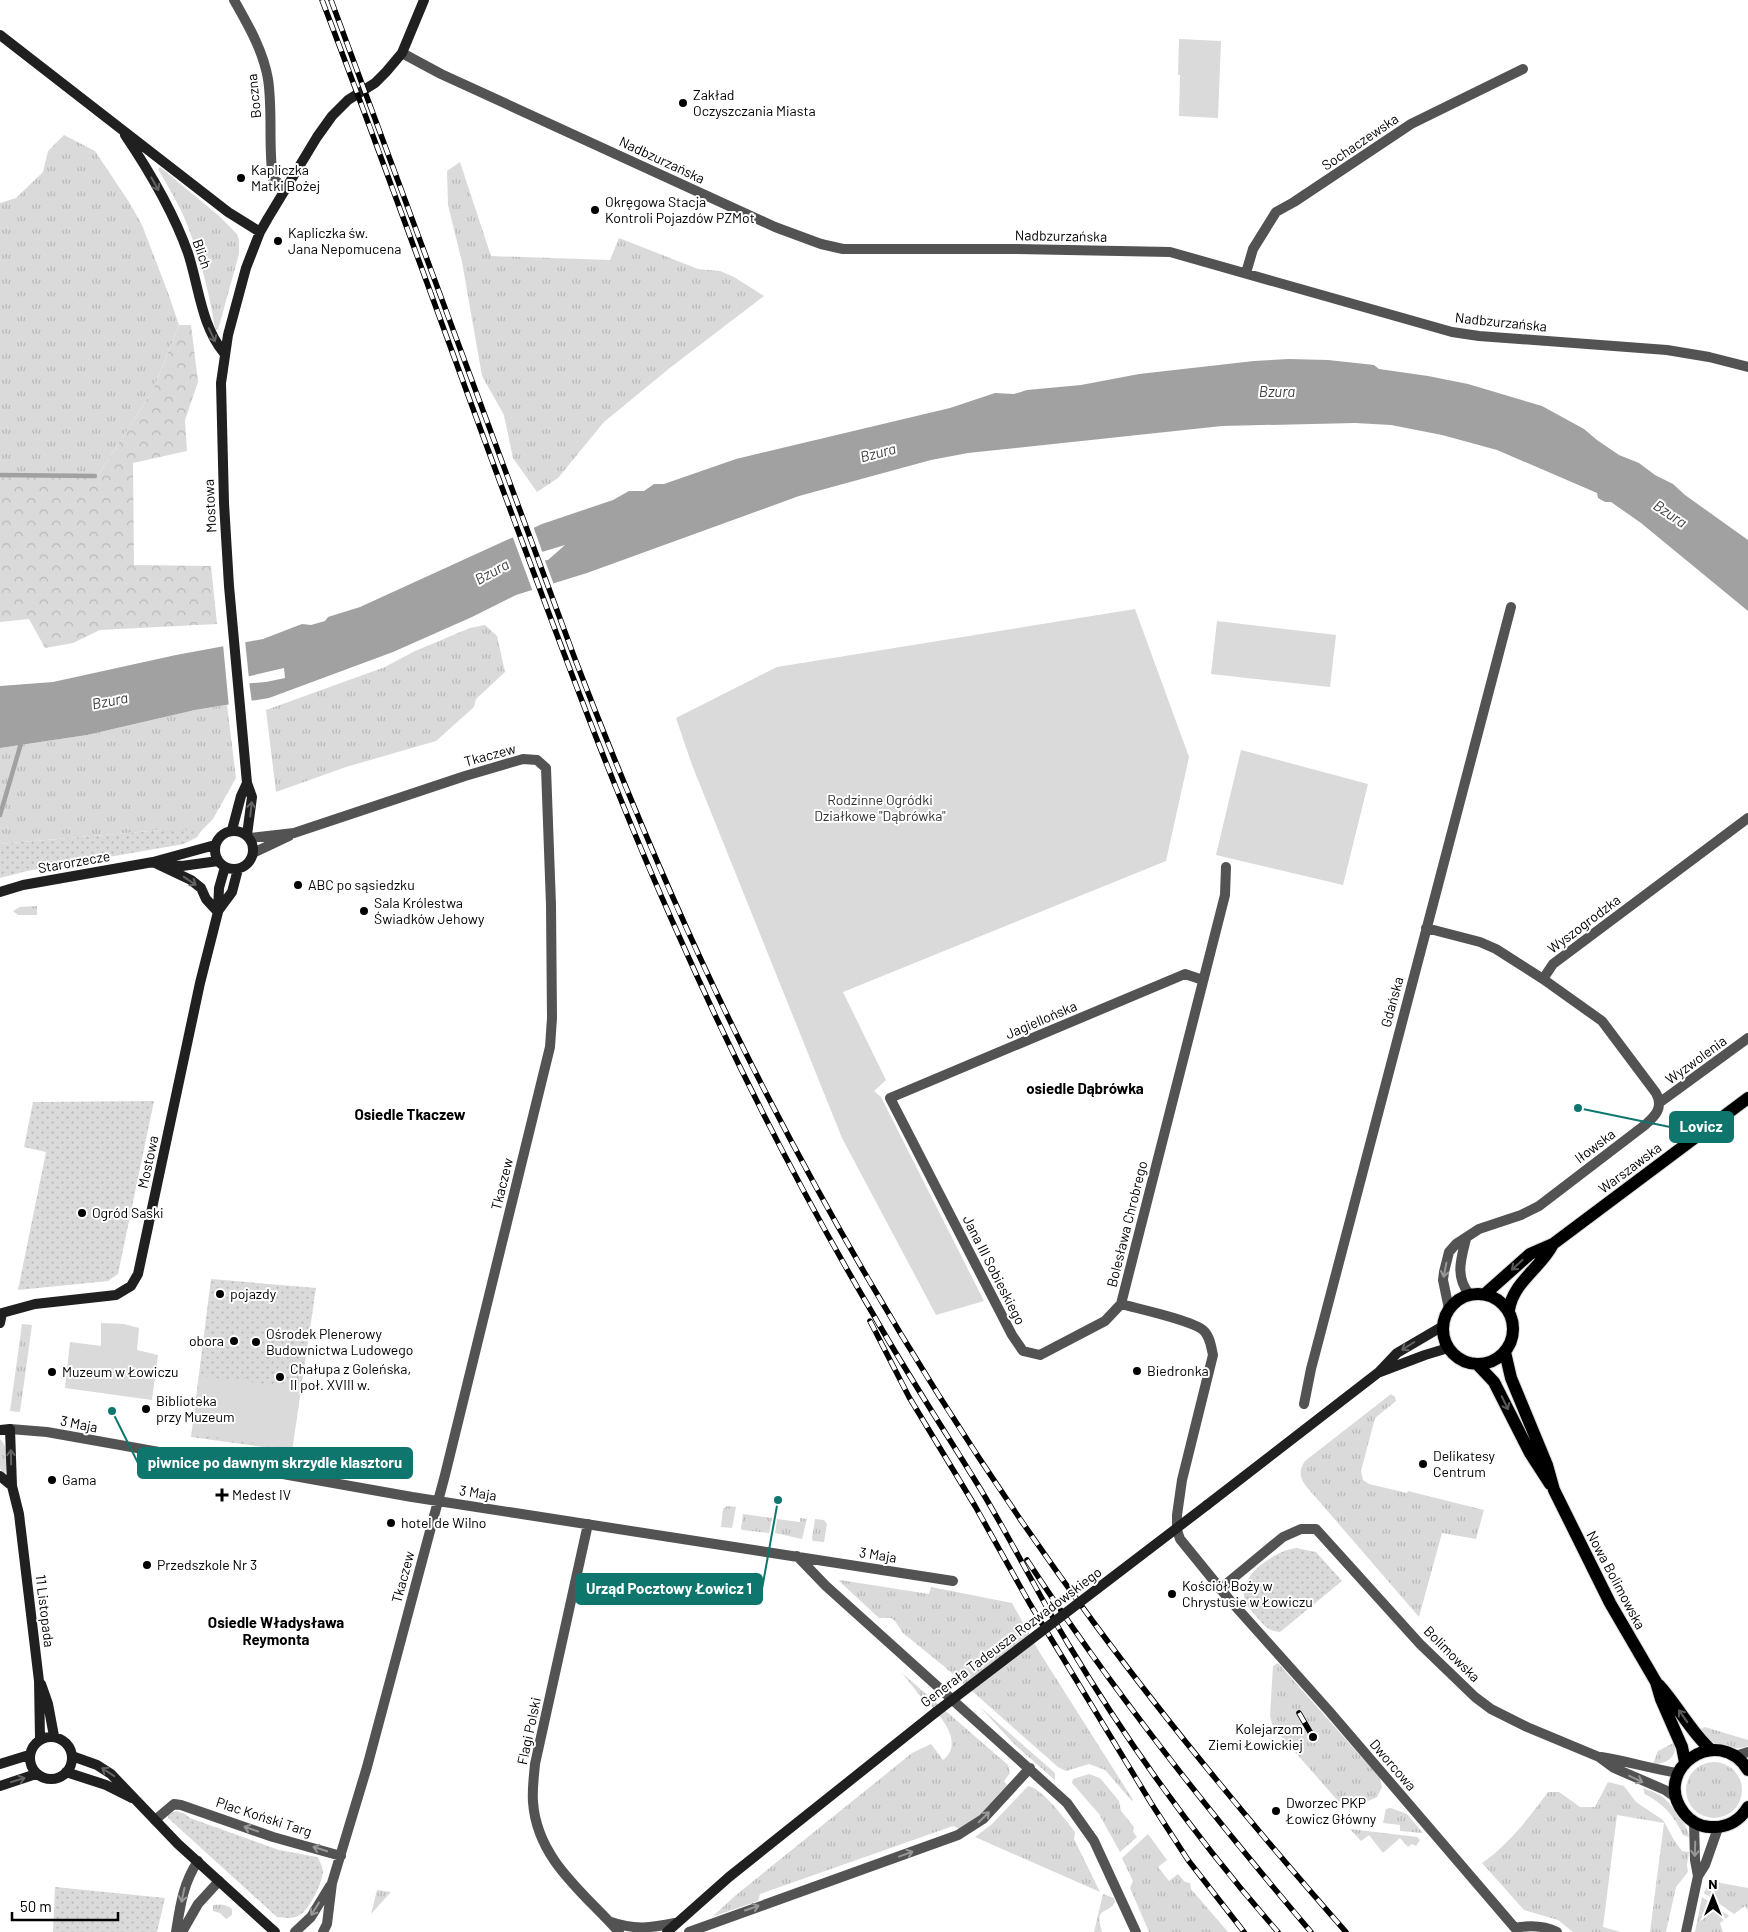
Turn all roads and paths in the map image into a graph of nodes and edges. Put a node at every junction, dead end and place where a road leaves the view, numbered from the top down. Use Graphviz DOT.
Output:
graph roads {
  1 [pos="234,0"];
  2 [pos="424,0"];
  3 [pos="0,35"];
  4 [pos="402,53"];
  5 [pos="1523,69"];
  6 [pos="120,128"];
  7 [pos="156,155"];
  8 [pos="146,167"];
  9 [pos="286,188"];
  10 [pos="260,232"];
  11 [pos="1246,272"];
  12 [pos="224,354"];
  13 [pos="1748,368"];
  14 [pos="1510,607"];
  15 [pos="247,780"];
  16 [pos="1748,818"];
  17 [pos="232,830"];
  18 [pos="294,833"];
  19 [pos="248,836"];
  20 [pos="215,845"];
  21 [pos="254,853"];
  22 [pos="153,862"];
  23 [pos="222,864"];
  24 [pos="1226,867"];
  25 [pos="238,869"];
  26 [pos="0,892"];
  27 [pos="218,912"];
  28 [pos="1426,928"];
  29 [pos="1544,979"];
  30 [pos="1203,980"];
  31 [pos="1748,1038"];
  32 [pos="890,1098"];
  33 [pos="1748,1098"];
  34 [pos="1659,1103"];
  35 [pos="1466,1239"];
  36 [pos="1553,1244"];
  37 [pos="1470,1294"];
  38 [pos="1485,1294"];
  39 [pos="1121,1304"];
  40 [pos="1448,1309"];
  41 [pos="1509,1310"];
  42 [pos="1,1316"];
  43 [pos="1443,1326"];
  44 [pos="1448,1348"];
  45 [pos="1504,1352"];
  46 [pos="1477,1364"];
  47 [pos="1379,1372"];
  48 [pos="1304,1404"];
  49 [pos="5,1429"];
  50 [pos="0,1476"];
  51 [pos="0,1483"];
  52 [pos="12,1486"];
  53 [pos="1554,1490"];
  54 [pos="439,1501"];
  55 [pos="588,1524"];
  56 [pos="1177,1530"];
  57 [pos="796,1556"];
  58 [pos="953,1581"];
  59 [pos="1220,1588"];
  60 [pos="39,1681"];
  61 [pos="1656,1682"];
  62 [pos="54,1736"];
  63 [pos="40,1738"];
  64 [pos="1711,1750"];
  65 [pos="1748,1752"];
  66 [pos="29,1755"];
  67 [pos="72,1756"];
  68 [pos="1736,1756"];
  69 [pos="1600,1757"];
  70 [pos="0,1764"];
  71 [pos="1682,1767"];
  72 [pos="1030,1768"];
  73 [pos="1748,1770"];
  74 [pos="66,1772"];
  75 [pos="36,1774"];
  76 [pos="0,1786"];
  77 [pos="1675,1797"];
  78 [pos="135,1800"];
  79 [pos="1748,1807"];
  80 [pos="155,1820"];
  81 [pos="1743,1820"];
  82 [pos="1694,1822"];
  83 [pos="1718,1828"];
  84 [pos="341,1856"];
  85 [pos="198,1862"];
  86 [pos="1698,1876"];
  87 [pos="219,1881"];
  88 [pos="332,1883"];
  89 [pos="610,1921"];
  90 [pos="675,1924"];
  91 [pos="176,1932"];
  92 [pos="182,1932"];
  93 [pos="275,1932"];
  94 [pos="295,1932"];
  95 [pos="323,1932"];
  96 [pos="619,1932"];
  97 [pos="666,1932"];
  98 [pos="689,1932"];
  99 [pos="1136,1932"];
  100 [pos="1557,1932"];
  101 [pos="1686,1932"];
  1 -- 9 [label="street, Boczna"];
  2 -- 4 [label="street, Mostowa"];
  3 -- 6 [label="street, Blich"];
  4 -- 9 [label="street, Mostowa"];
  4 -- 11 [label="street, Nadbzurzańska"];
  5 -- 11 [label="street, Sochaczewska"];
  6 -- 7 [label="street, Blich"];
  6 -- 8 [label="street, Blich"];
  7 -- 8 [label="street"];
  7 -- 10 [label="street, Blich"];
  8 -- 12 [label="street, Blich, one-way"];
  9 -- 10 [label="street, Mostowa"];
  10 -- 12 [label="street, Mostowa"];
  11 -- 13 [label="street, Nadbzurzańska"];
  12 -- 15 [label="street, Mostowa"];
  14 -- 28 [label="street, Gdańska"];
  15 -- 17 [label="street, Mostowa"];
  19 -- 15 [label="street, Mostowa, one-way"];
  16 -- 29 [label="street, Wyszogrodzka"];
  17 -- 19 [label="street"];
  17 -- 20 [label="street"];
  18 -- 19 [label="street, Tkaczew"];
  18 -- 21 [label="street, Tkaczew"];
  18 -- 54 [label="street, Tkaczew"];
  19 -- 21 [label="street"];
  20 -- 22 [label="street, Starorzecze"];
  20 -- 23 [label="street"];
  21 -- 25 [label="street"];
  22 -- 23 [label="street, Starorzecze"];
  22 -- 26 [label="street, Starorzecze"];
  22 -- 27 [label="street, one-way"];
  23 -- 25 [label="street"];
  23 -- 27 [label="street, Mostowa"];
  24 -- 30 [label="street, Bolesława Chrobrego"];
  25 -- 27 [label="street, Mostowa"];
  27 -- 42 [label="street, Mostowa"];
  28 -- 29 [label="street"];
  28 -- 48 [label="street, Gdańska"];
  29 -- 34 [label="street"];
  30 -- 32 [label="street, Jagiellońska"];
  30 -- 39 [label="street, Bolesława Chrobrego"];
  31 -- 34 [label="street, Wyzwolenia"];
  32 -- 39 [label="street, Jana III Sobieskiego"];
  33 -- 36 [label="main road, Warszawska"];
  34 -- 35 [label="street, Iłowska"];
  35 -- 37 [label="street"];
  35 -- 40 [label="street, Iłowska, one-way"];
  36 -- 38 [label="main road, Warszawska, one-way"];
  36 -- 41 [label="main road, Warszawska"];
  37 -- 38 [label="main road"];
  37 -- 40 [label="main road"];
  38 -- 41 [label="main road"];
  39 -- 56 [label="street, Bolesława Chrobrego"];
  40 -- 43 [label="main road"];
  41 -- 45 [label="main road"];
  43 -- 44 [label="main road"];
  43 -- 47 [label="street, Generała Tadeusza Rozwadowskiego, one-way"];
  44 -- 46 [label="main road"];
  44 -- 47 [label="street, Generała Tadeusza Rozwadowskiego"];
  45 -- 46 [label="main road"];
  45 -- 53 [label="main road, Nowa Bolimowska"];
  46 -- 53 [label="main road, Nowa Bolimowska, one-way"];
  47 -- 90 [label="street, Generała Tadeusza Rozwadowskiego, bridge"];
  52 -- 49 [label="street, 11 Listopada, one-way"];
  49 -- 54 [label="street, 3 Maja"];
  50 -- 52 [label="street"];
  51 -- 52 [label="street"];
  52 -- 60 [label="street, 11 Listopada"];
  53 -- 61 [label="main road, Nowa Bolimowska"];
  54 -- 55 [label="street, 3 Maja"];
  54 -- 84 [label="street, Tkaczew"];
  55 -- 57 [label="street, 3 Maja"];
  55 -- 89 [label="street, Flagi Polski"];
  56 -- 59 [label="street, Dworcowa"];
  57 -- 58 [label="street, 3 Maja"];
  57 -- 72 [label="street"];
  59 -- 69 [label="street, Bolimowska"];
  59 -- 100 [label="street, Dworcowa"];
  60 -- 62 [label="street, 11 Listopada"];
  60 -- 63 [label="street, 11 Listopada"];
  64 -- 61 [label="main road, Nowa Bolimowska, one-way"];
  61 -- 71 [label="main road, Nowa Bolimowska"];
  62 -- 63 [label="street"];
  62 -- 67 [label="street"];
  63 -- 66 [label="street"];
  64 -- 68 [label="main road"];
  64 -- 71 [label="main road"];
  65 -- 68 [label="street"];
  66 -- 70 [label="street"];
  66 -- 75 [label="street"];
  67 -- 74 [label="street"];
  78 -- 67 [label="street, one-way"];
  68 -- 73 [label="main road"];
  69 -- 71 [label="street, Bolimowska"];
  69 -- 77 [label="street, Bolimowska, one-way"];
  71 -- 77 [label="main road"];
  98 -- 72 [label="street, one-way"];
  72 -- 99 [label="street"];
  74 -- 75 [label="street"];
  74 -- 78 [label="street"];
  76 -- 75 [label="street, one-way"];
  77 -- 82 [label="main road"];
  78 -- 80 [label="street"];
  79 -- 81 [label="main road"];
  84 -- 80 [label="street, Plac Koński Targ, one-way"];
  80 -- 85 [label="street"];
  81 -- 83 [label="main road"];
  82 -- 83 [label="main road"];
  82 -- 86 [label="street, one-way"];
  83 -- 86 [label="street"];
  84 -- 88 [label="street"];
  85 -- 87 [label="street"];
  85 -- 91 [label="street, one-way"];
  86 -- 101 [label="street"];
  87 -- 92 [label="street"];
  87 -- 93 [label="street"];
  88 -- 94 [label="street, one-way"];
  88 -- 95 [label="street"];
  89 -- 90 [label="street, Flagi Polski"];
  89 -- 96 [label="street, Flagi Polski"];
  90 -- 97 [label="street, Generała Tadeusza Rozwadowskiego"];
}
